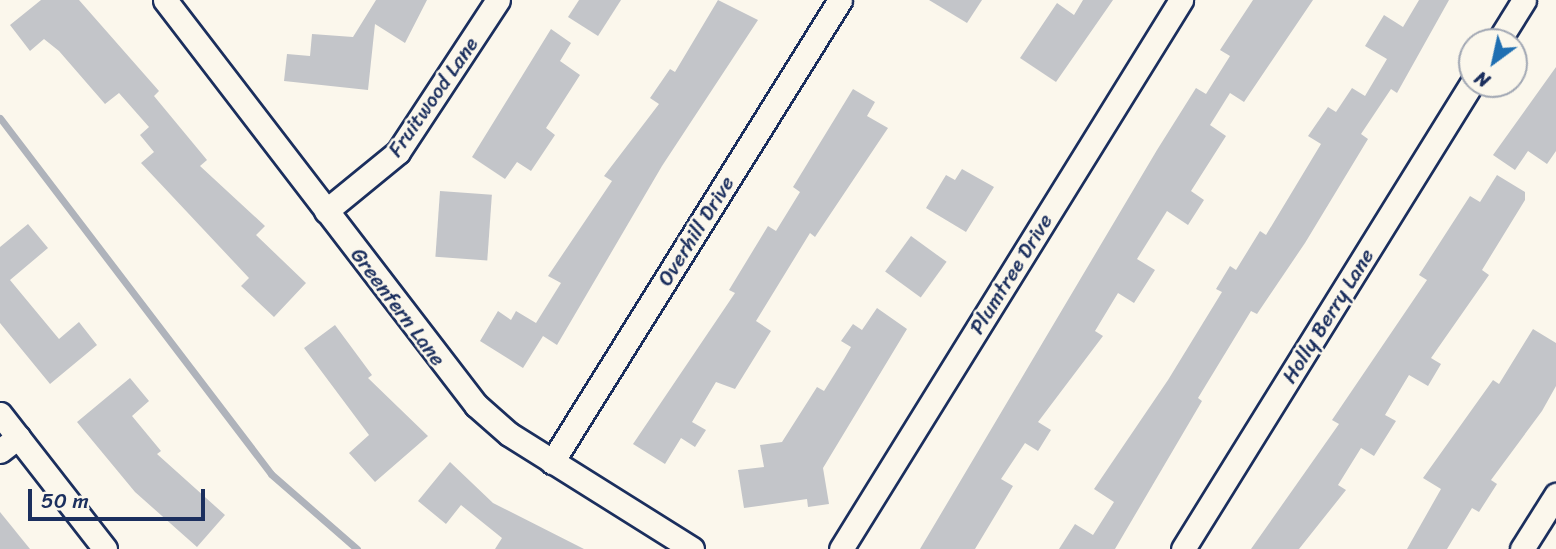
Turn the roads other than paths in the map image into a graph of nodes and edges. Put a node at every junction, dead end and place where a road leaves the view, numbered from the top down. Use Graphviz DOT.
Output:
graph roads {
  1 [pos="165,0"];
  2 [pos="498,0"];
  3 [pos="839,0"];
  4 [pos="1181,0"];
  5 [pos="1524,0"];
  6 [pos="1507,28"];
  7 [pos="1463,98"];
  8 [pos="326,211"];
  9 [pos="0,414"];
  10 [pos="9,444"];
  11 [pos="552,462"];
  12 [pos="1556,495"];
  13 [pos="105,549"];
  14 [pos="692,549"];
  15 [pos="841,549"];
  16 [pos="1183,549"];
  17 [pos="1522,549"];
  1 -- 8 [label="street, Greenfern Lane"];
  2 -- 8 [label="street, Fruitwood Lane"];
  3 -- 11 [label="street, Overhill Drive"];
  4 -- 15 [label="street, Plumtree Drive"];
  5 -- 6 [label="street"];
  7 -- 16 [label="street, Holly Berry Lane"];
  8 -- 11 [label="street, Greenfern Lane"];
  9 -- 10 [label="street"];
  10 -- 13 [label="street"];
  11 -- 14 [label="street, Greenfern Lane"];
  12 -- 17 [label="street"];
}
